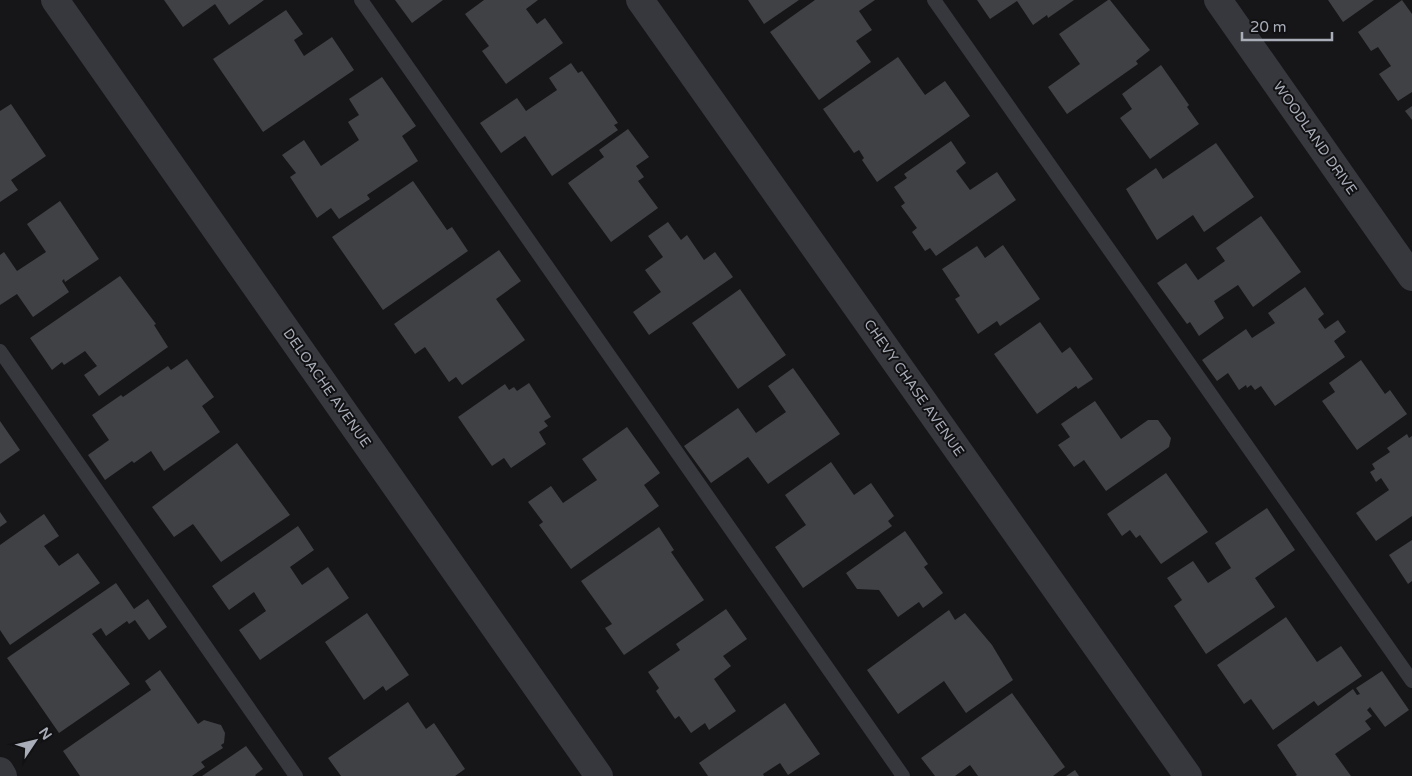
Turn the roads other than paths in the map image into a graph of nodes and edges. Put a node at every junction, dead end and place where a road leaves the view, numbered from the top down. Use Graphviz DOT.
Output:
graph roads {
  1 [pos="55,0"];
  2 [pos="361,0"];
  3 [pos="640,0"];
  4 [pos="934,0"];
  5 [pos="1218,0"];
  6 [pos="1412,277"];
  7 [pos="0,351"];
  8 [pos="1412,681"];
  9 [pos="0,772"];
  10 [pos="3,776"];
  11 [pos="296,776"];
  12 [pos="599,776"];
  13 [pos="903,776"];
  14 [pos="1188,776"];
  1 -- 12 [label="street, DELOACHE AVENUE"];
  2 -- 13 [label="lane"];
  3 -- 14 [label="street, CHEVY CHASE AVENUE"];
  4 -- 8 [label="lane"];
  5 -- 6 [label="street, WOODLAND DRIVE"];
  7 -- 11 [label="lane"];
  9 -- 10 [label="street"];
}
